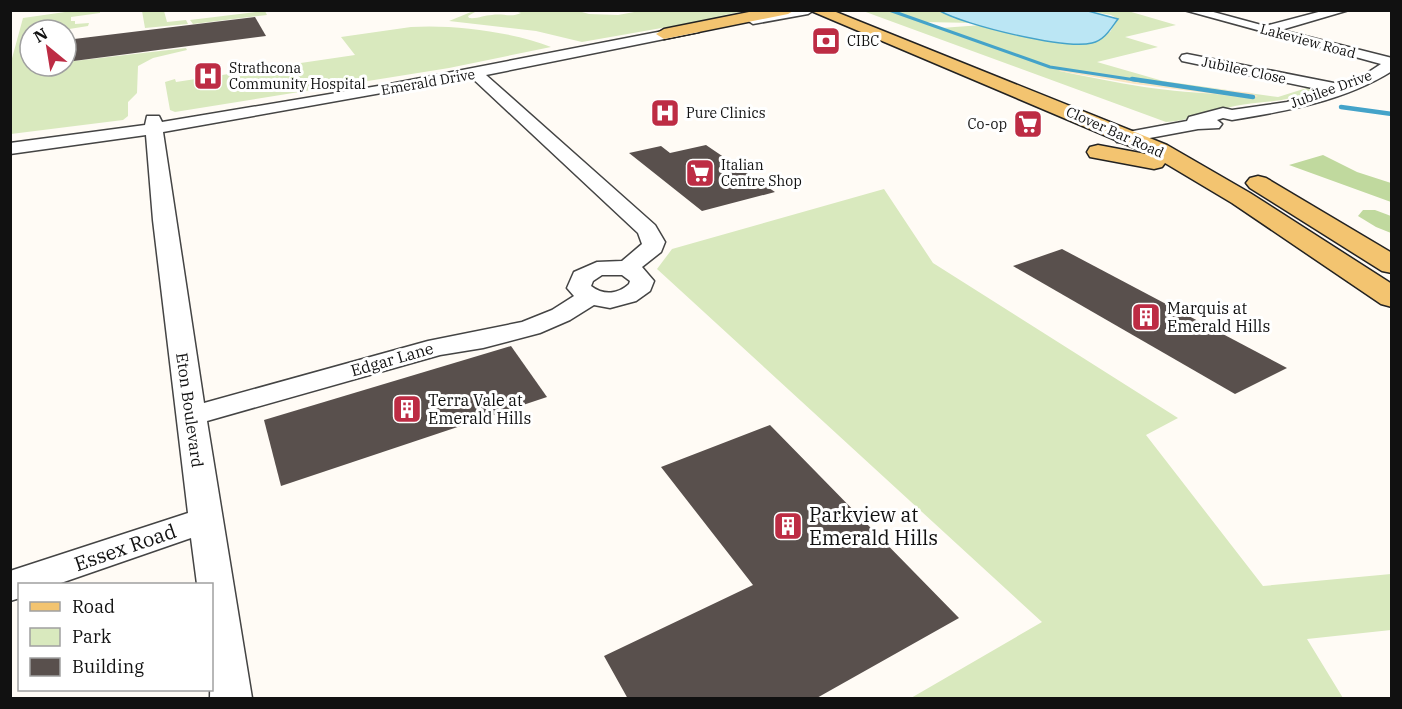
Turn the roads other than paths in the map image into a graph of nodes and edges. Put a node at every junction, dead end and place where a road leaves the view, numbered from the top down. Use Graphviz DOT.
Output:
graph roads {
  1 [pos="788,10"];
  2 [pos="808,10"];
  3 [pos="816,10"];
  4 [pos="827,10"];
  5 [pos="843,10"];
  6 [pos="1190,10"];
  7 [pos="1316,10"];
  8 [pos="1336,12"];
  9 [pos="763,13"];
  10 [pos="1266,30"];
  11 [pos="869,32"];
  12 [pos="664,34"];
  13 [pos="922,54"];
  14 [pos="967,57"];
  15 [pos="1187,58"];
  16 [pos="1392,63"];
  17 [pos="476,74"];
  18 [pos="1336,88"];
  19 [pos="1073,113"];
  20 [pos="153,124"];
  21 [pos="1160,132"];
  22 [pos="1127,138"];
  23 [pos="10,139"];
  24 [pos="10,148"];
  25 [pos="1199,174"];
  26 [pos="1370,252"];
  27 [pos="1392,266"];
  28 [pos="1392,298"];
  29 [pos="191,416"];
  30 [pos="205,520"];
  31 [pos="10,585"];
  32 [pos="231,699"];
  1 -- 12 [label="main road"];
  2 -- 9 [label="street, Emerald Drive"];
  3 -- 11 [label="main road, Clover Bar Road"];
  4 -- 14 [label="main road"];
  5 -- 14 [label="main road, Clover Bar Road"];
  6 -- 10 [label="street, Lakeview Road"];
  7 -- 8 [label="street"];
  8 -- 10 [label="street"];
  9 -- 11 [label="main road"];
  9 -- 12 [label="street, Emerald Drive"];
  9 -- 20 [label="street, Emerald Drive"];
  10 -- 16 [label="street, Lakeview Road"];
  11 -- 13 [label="main road, Clover Bar Road"];
  12 -- 17 [label="street, Emerald Drive"];
  13 -- 19 [label="main road, Clover Bar Road"];
  13 -- 21 [label="main road"];
  14 -- 21 [label="main road, Clover Bar Road"];
  15 -- 18 [label="street, Jubilee Close"];
  16 -- 18 [label="street, Jubilee Drive"];
  17 -- 20 [label="street, Emerald Drive"];
  17 -- 29 [label="street, Edgar Lane"];
  18 -- 21 [label="street, Jubilee Drive"];
  19 -- 22 [label="main road, Clover Bar Road"];
  19 -- 25 [label="main road"];
  20 -- 23 [label="street, Emerald Drive"];
  20 -- 24 [label="street, Emerald Drive"];
  20 -- 29 [label="street, Eton Boulevard"];
  21 -- 22 [label="street"];
  21 -- 26 [label="main road, Clover Bar Road"];
  22 -- 25 [label="main road, Clover Bar Road"];
  22 -- 26 [label="main road"];
  25 -- 28 [label="main road, Clover Bar Road"];
  26 -- 27 [label="main road, Clover Bar Road"];
  29 -- 30 [label="street, Eton Boulevard"];
  30 -- 31 [label="street, Essex Road"];
  30 -- 32 [label="street, Eton Boulevard"];
}
